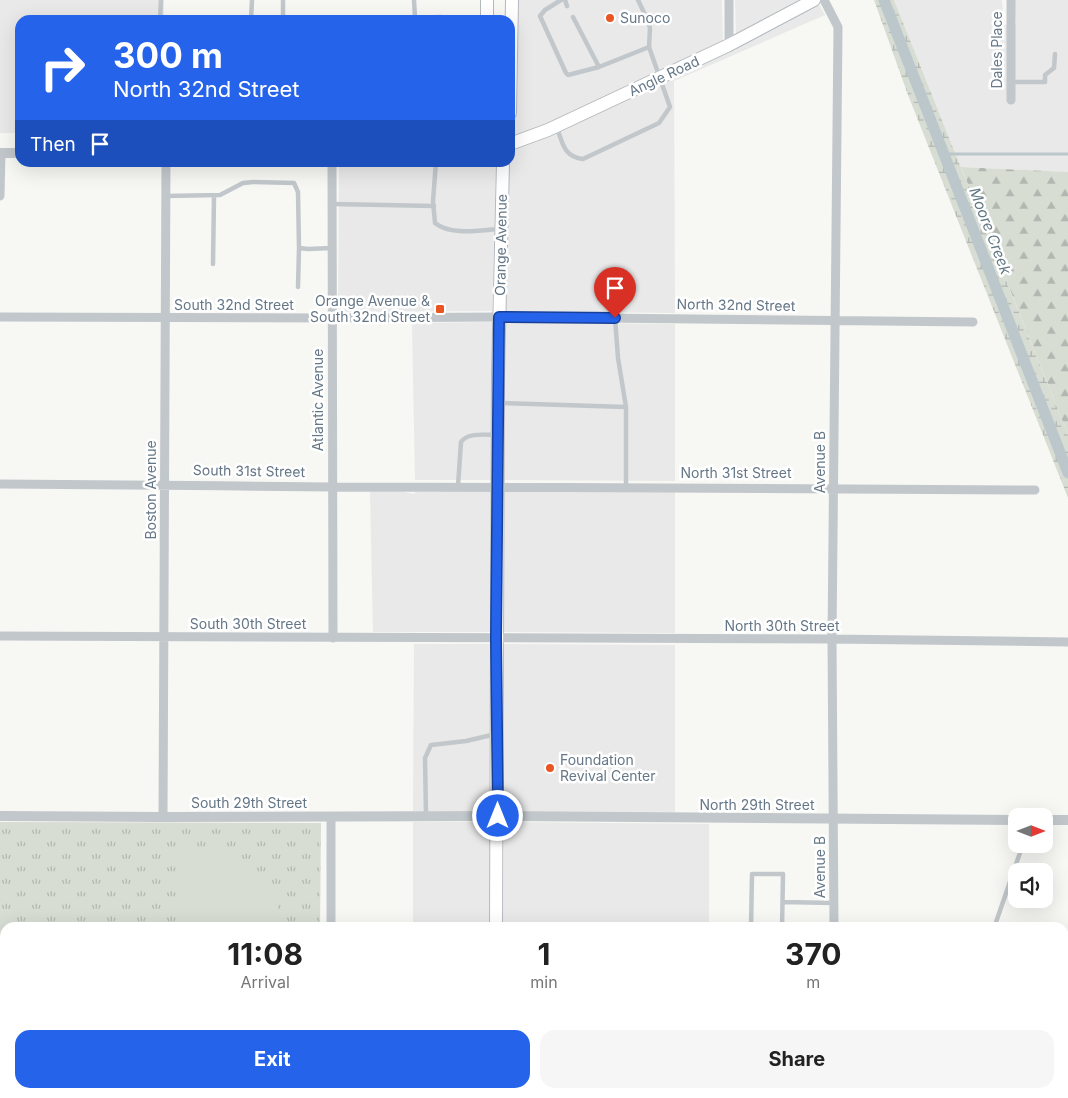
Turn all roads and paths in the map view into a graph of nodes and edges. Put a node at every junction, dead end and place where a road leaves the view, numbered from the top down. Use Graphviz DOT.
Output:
graph roads {
  1 [pos="161,0"];
  2 [pos="252,0"];
  3 [pos="283,0"];
  4 [pos="414,0"];
  5 [pos="487,0"];
  6 [pos="512,0"];
  7 [pos="561,0"];
  8 [pos="565,0"];
  9 [pos="638,0"];
  10 [pos="729,0"];
  11 [pos="814,0"];
  12 [pos="824,0"];
  13 [pos="1011,0"];
  14 [pos="567,6"];
  15 [pos="160,15"];
  16 [pos="251,15"];
  17 [pos="283,15"];
  18 [pos="415,15"];
  19 [pos="487,15"];
  20 [pos="512,15"];
  21 [pos="573,17"];
  22 [pos="729,45"];
  23 [pos="648,47"];
  24 [pos="1055,54"];
  25 [pos="599,67"];
  26 [pos="660,78"];
  27 [pos="1011,82"];
  28 [pos="1010,100"];
  29 [pos="556,126"];
  30 [pos="515,142"];
  31 [pos="0,153"];
  32 [pos="15,153"];
  33 [pos="166,167"];
  34 [pos="332,167"];
  35 [pos="436,167"];
  36 [pos="502,167"];
  37 [pos="0,196"];
  38 [pos="166,196"];
  39 [pos="214,196"];
  40 [pos="332,204"];
  41 [pos="434,206"];
  42 [pos="501,229"];
  43 [pos="299,248"];
  44 [pos="332,248"];
  45 [pos="213,264"];
  46 [pos="298,287"];
  47 [pos="0,317"];
  48 [pos="499,317"];
  49 [pos="166,318"];
  50 [pos="332,318"];
  51 [pos="615,318"];
  52 [pos="834,320"];
  53 [pos="973,322"];
  54 [pos="498,403"];
  55 [pos="626,408"];
  56 [pos="498,435"];
  57 [pos="0,484"];
  58 [pos="166,484"];
  59 [pos="332,486"];
  60 [pos="458,486"];
  61 [pos="498,486"];
  62 [pos="626,486"];
  63 [pos="834,487"];
  64 [pos="1035,490"];
  65 [pos="0,636"];
  66 [pos="163,637"];
  67 [pos="333,638"];
  68 [pos="496,638"];
  69 [pos="832,640"];
  70 [pos="1068,642"];
  71 [pos="497,734"];
  72 [pos="0,816"];
  73 [pos="426,816"];
  74 [pos="498,816"];
  75 [pos="163,817"];
  76 [pos="331,817"];
  77 [pos="834,819"];
  78 [pos="1008,820"];
  79 [pos="1053,820"];
  80 [pos="1068,820"];
  81 [pos="1020,853"];
  82 [pos="783,902"];
  83 [pos="834,903"];
  84 [pos="330,922"];
  85 [pos="496,922"];
  86 [pos="752,922"];
  87 [pos="782,922"];
  88 [pos="834,922"];
  89 [pos="996,922"];
  1 -- 15 [label="lane"];
  2 -- 16 [label="lane"];
  3 -- 17 [label="lane"];
  4 -- 18 [label="lane"];
  5 -- 19 [label="main road"];
  6 -- 20 [label="main road"];
  7 -- 25 [label="lane"];
  8 -- 14 [label="lane"];
  9 -- 23 [label="lane"];
  10 -- 22 [label="street"];
  11 -- 22 [label="main road, Angle Road"];
  12 -- 52 [label="street, Avenue B"];
  13 -- 27 [label="street, Dales Place"];
  21 -- 25 [label="lane"];
  22 -- 26 [label="main road, Angle Road"];
  23 -- 25 [label="lane"];
  23 -- 26 [label="lane"];
  24 -- 27 [label="lane"];
  26 -- 29 [label="main road, Angle Road"];
  26 -- 29 [label="lane"];
  27 -- 28 [label="street, Dales Place"];
  29 -- 30 [label="main road, Angle Road"];
  31 -- 32 [label="street"];
  31 -- 37 [label="street"];
  33 -- 38 [label="street, Boston Avenue"];
  34 -- 40 [label="street, Atlantic Avenue"];
  35 -- 41 [label="lane"];
  36 -- 42 [label="main road, Orange Avenue"];
  38 -- 39 [label="lane"];
  38 -- 49 [label="street, Boston Avenue"];
  39 -- 43 [label="lane"];
  39 -- 45 [label="lane"];
  40 -- 41 [label="lane"];
  40 -- 44 [label="street, Atlantic Avenue"];
  41 -- 42 [label="lane"];
  42 -- 48 [label="main road, Orange Avenue"];
  43 -- 44 [label="lane"];
  43 -- 46 [label="lane"];
  44 -- 50 [label="street, Atlantic Avenue"];
  47 -- 49 [label="street, South 32nd Street"];
  48 -- 50 [label="street, South 32nd Street"];
  48 -- 51 [label="street, North 32nd Street"];
  48 -- 54 [label="main road, Orange Avenue"];
  49 -- 50 [label="street, South 32nd Street"];
  49 -- 58 [label="street, Boston Avenue"];
  50 -- 59 [label="street, Atlantic Avenue"];
  51 -- 52 [label="street, North 32nd Street"];
  51 -- 55 [label="lane"];
  52 -- 53 [label="street, North 32nd Street"];
  52 -- 63 [label="street, Avenue B"];
  54 -- 55 [label="lane"];
  54 -- 56 [label="main road, Orange Avenue"];
  55 -- 62 [label="lane"];
  56 -- 60 [label="lane"];
  56 -- 61 [label="main road, Orange Avenue"];
  57 -- 58 [label="street, South 31st Street"];
  58 -- 59 [label="street, South 31st Street"];
  58 -- 66 [label="street, Boston Avenue"];
  59 -- 60 [label="street, South 31st Street"];
  59 -- 67 [label="street, Atlantic Avenue"];
  60 -- 61 [label="street, South 31st Street"];
  61 -- 62 [label="street, North 31st Street"];
  61 -- 68 [label="main road, Orange Avenue"];
  62 -- 63 [label="street, North 31st Street"];
  63 -- 64 [label="street, North 31st Street"];
  63 -- 69 [label="street, Avenue B"];
  65 -- 66 [label="street, South 30th Street"];
  66 -- 67 [label="street, South 30th Street"];
  66 -- 75 [label="street, Boston Avenue"];
  67 -- 68 [label="street, South 30th Street"];
  68 -- 69 [label="street, North 30th Street"];
  68 -- 71 [label="main road, Orange Avenue"];
  69 -- 70 [label="street, North 30th Street"];
  69 -- 77 [label="street, Avenue B"];
  71 -- 73 [label="lane"];
  71 -- 74 [label="main road, Orange Avenue"];
  72 -- 75 [label="street, South 29th Street"];
  73 -- 74 [label="street, South 29th Street"];
  73 -- 76 [label="street, South 29th Street"];
  74 -- 77 [label="street, North 29th Street"];
  74 -- 85 [label="main road, Orange Avenue"];
  75 -- 76 [label="street, South 29th Street"];
  76 -- 84 [label="street"];
  77 -- 78 [label="street, North 29th Street"];
  77 -- 83 [label="street, Avenue B"];
  79 -- 80 [label="street"];
  81 -- 89 [label="lane"];
  82 -- 83 [label="lane"];
  82 -- 86 [label="lane"];
  82 -- 87 [label="lane"];
  83 -- 88 [label="street, Avenue B"];
}
